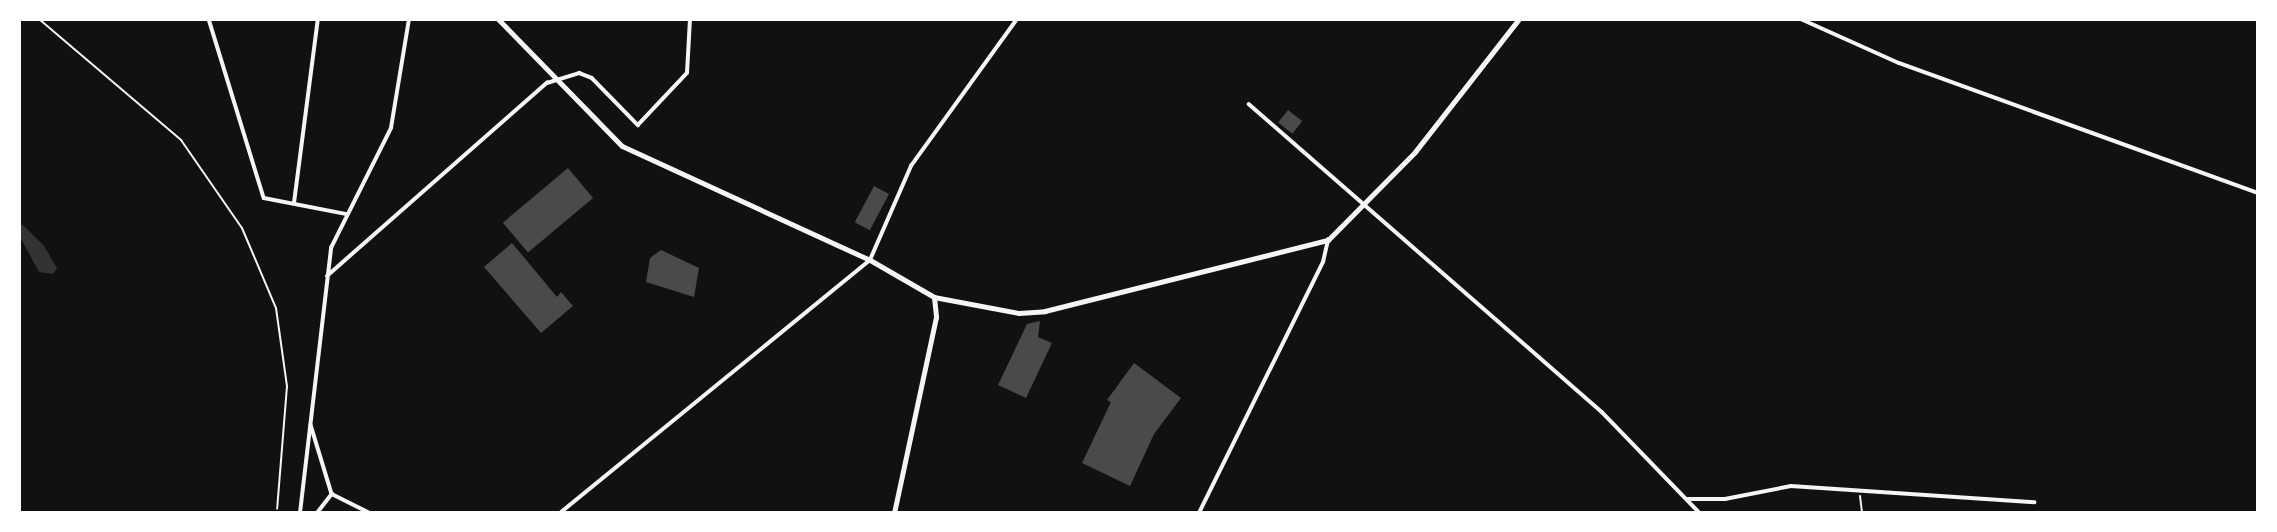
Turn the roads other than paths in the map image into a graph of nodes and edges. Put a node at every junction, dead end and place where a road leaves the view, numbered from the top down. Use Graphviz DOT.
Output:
graph roads {
  1 [pos="209,19"];
  2 [pos="318,19"];
  3 [pos="409,19"];
  4 [pos="498,19"];
  5 [pos="690,19"];
  6 [pos="1017,19"];
  7 [pos="1519,19"];
  8 [pos="1801,19"];
  9 [pos="555,79"];
  10 [pos="1249,104"];
  11 [pos="2258,193"];
  12 [pos="1367,203"];
  13 [pos="294,204"];
  14 [pos="346,214"];
  15 [pos="1328,240"];
  16 [pos="870,260"];
  17 [pos="327,276"];
  18 [pos="933,297"];
  19 [pos="310,423"];
  20 [pos="332,494"];
  21 [pos="1686,499"];
  22 [pos="2034,502"];
  23 [pos="270,513"];
  24 [pos="276,513"];
  25 [pos="300,513"];
  26 [pos="317,513"];
  27 [pos="370,513"];
  28 [pos="560,513"];
  29 [pos="894,513"];
  30 [pos="1199,513"];
  31 [pos="1700,513"];
  1 -- 13 [label="street"];
  2 -- 13 [label="street"];
  3 -- 14 [label="street"];
  4 -- 9 [label="main road"];
  5 -- 9 [label="street"];
  6 -- 16 [label="street"];
  7 -- 12 [label="street"];
  8 -- 11 [label="street"];
  9 -- 16 [label="main road"];
  9 -- 17 [label="street"];
  10 -- 12 [label="street"];
  12 -- 15 [label="street"];
  12 -- 21 [label="street"];
  13 -- 14 [label="street"];
  14 -- 17 [label="street"];
  15 -- 18 [label="street"];
  15 -- 30 [label="street"];
  16 -- 18 [label="main road"];
  16 -- 28 [label="street"];
  17 -- 19 [label="street"];
  18 -- 29 [label="main road"];
  19 -- 20 [label="street"];
  19 -- 25 [label="street"];
  20 -- 26 [label="street"];
  20 -- 27 [label="street"];
  21 -- 22 [label="street"];
  21 -- 31 [label="street"];
  23 -- 24 [label="lane"];
}
